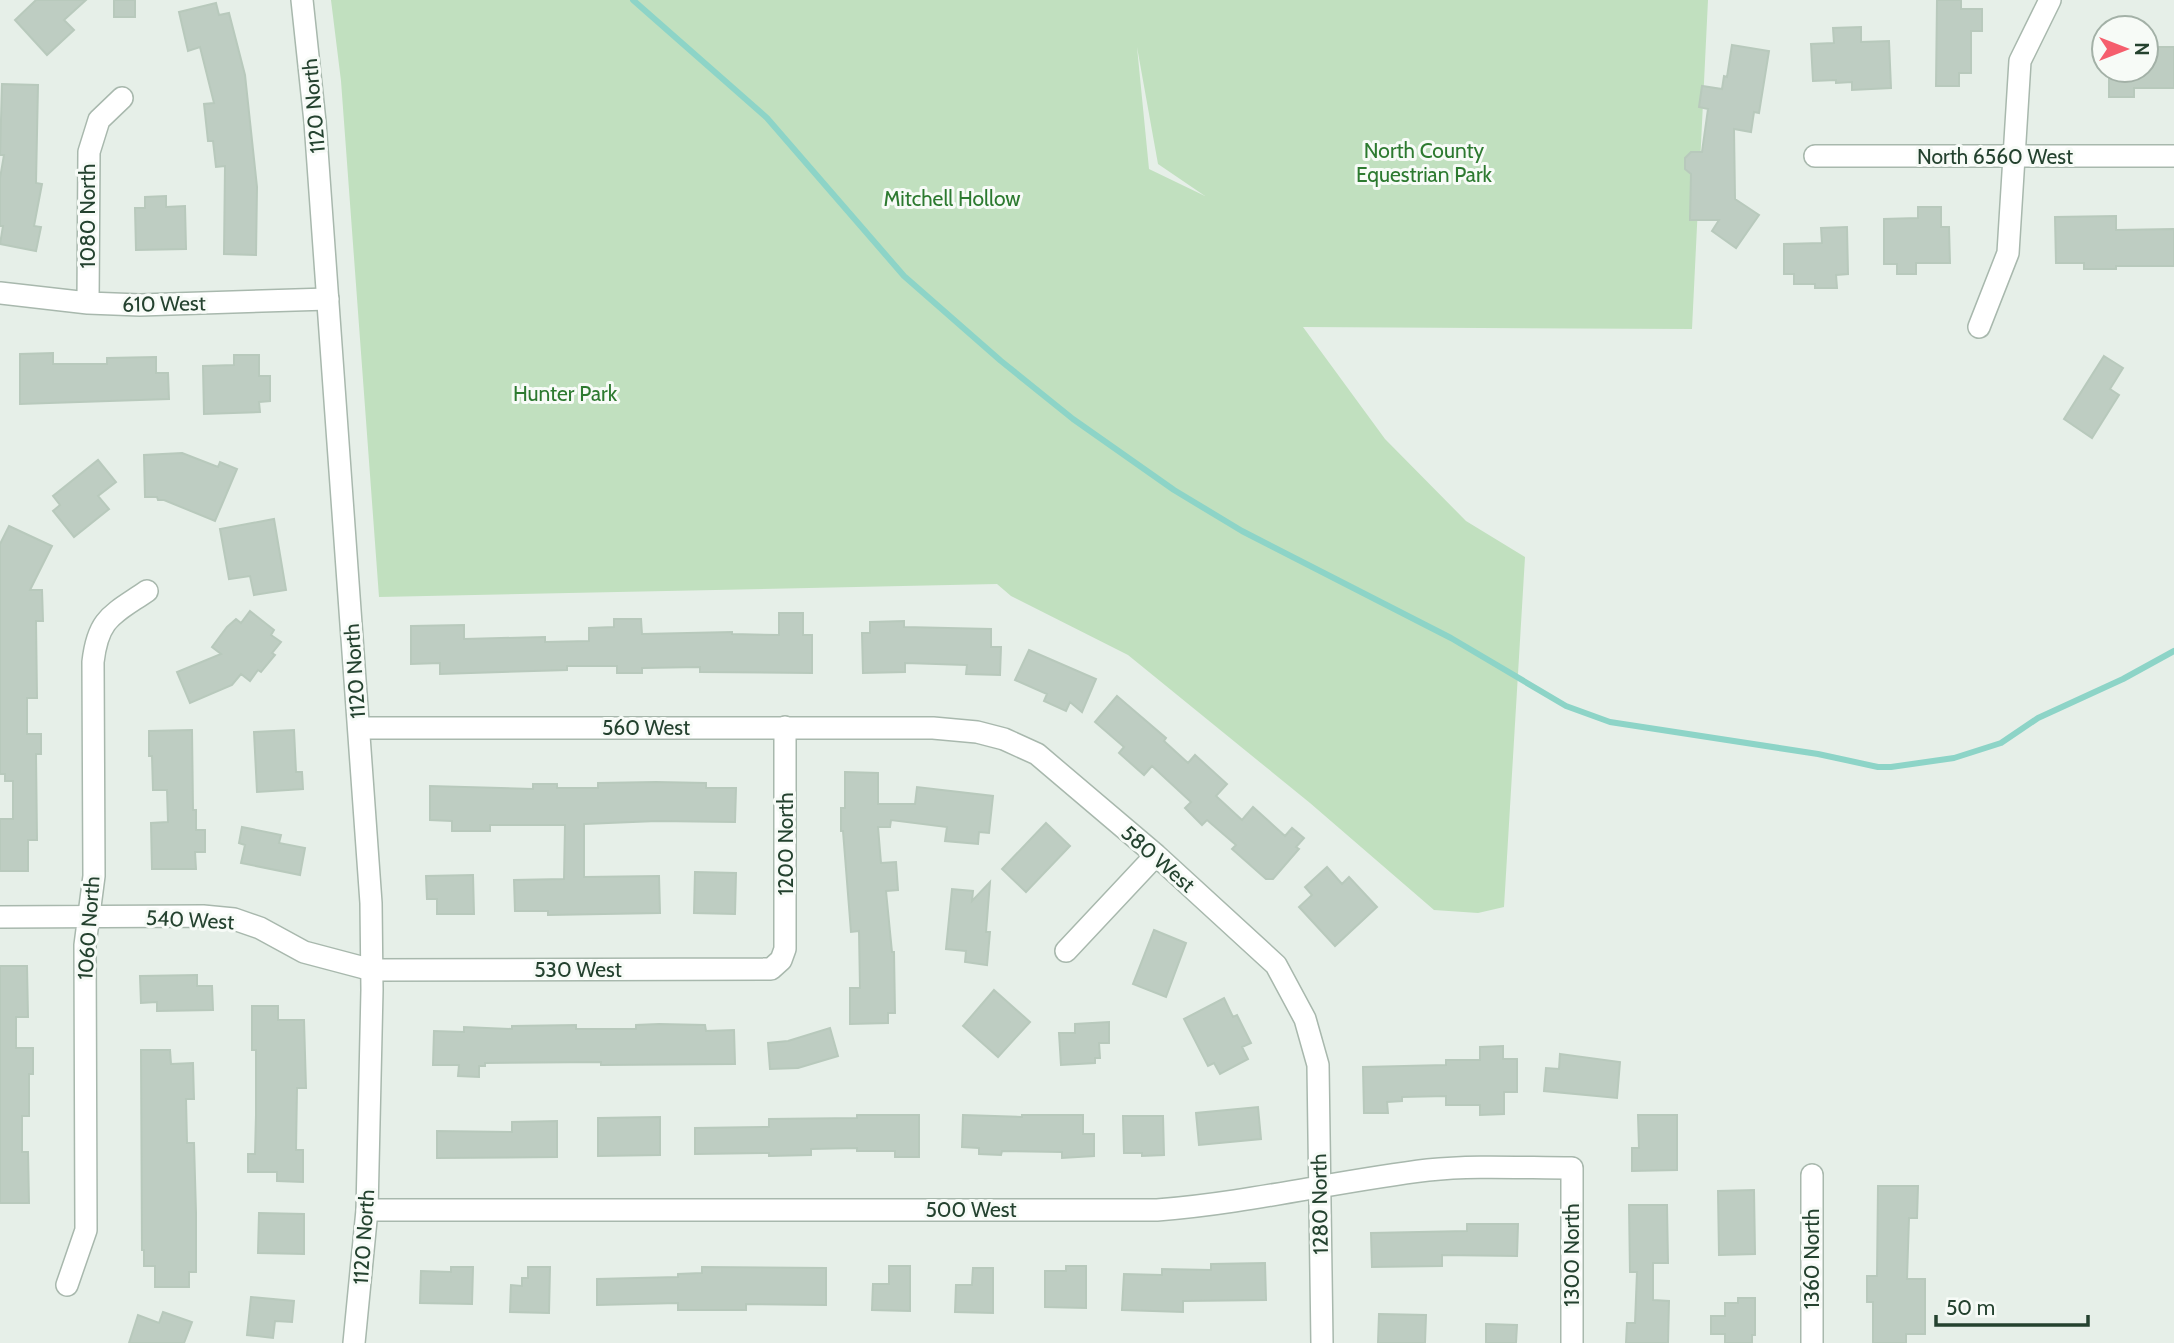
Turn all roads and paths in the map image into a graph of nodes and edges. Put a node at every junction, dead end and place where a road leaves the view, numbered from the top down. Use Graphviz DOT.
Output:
graph roads {
  1 [pos="302,0"];
  2 [pos="2050,0"];
  3 [pos="122,98"];
  4 [pos="1815,156"];
  5 [pos="2174,156"];
  6 [pos="2013,157"];
  7 [pos="0,293"];
  8 [pos="328,299"];
  9 [pos="88,303"];
  10 [pos="1979,327"];
  11 [pos="147,591"];
  12 [pos="785,727"];
  13 [pos="359,728"];
  14 [pos="933,728"];
  15 [pos="1156,855"];
  16 [pos="89,917"];
  17 [pos="0,918"];
  18 [pos="1066,951"];
  19 [pos="781,960"];
  20 [pos="372,970"];
  21 [pos="1318,1065"];
  22 [pos="1572,1168"];
  23 [pos="1812,1175"];
  24 [pos="1320,1188"];
  25 [pos="367,1210"];
  26 [pos="67,1285"];
  27 [pos="354,1343"];
  28 [pos="1322,1343"];
  29 [pos="1572,1343"];
  30 [pos="1812,1343"];
  1 -- 8 [label="street, 1120 North"];
  2 -- 6 [label="street"];
  3 -- 9 [label="street, 1080 North"];
  4 -- 6 [label="street, North 6560 West"];
  5 -- 6 [label="street, North 6560 West"];
  6 -- 10 [label="street"];
  7 -- 9 [label="street, 610 West"];
  8 -- 9 [label="street, 610 West"];
  8 -- 13 [label="street, 1120 North"];
  11 -- 16 [label="street, 1060 North"];
  12 -- 13 [label="street, 560 West"];
  12 -- 14 [label="street, 560 West"];
  12 -- 19 [label="street, 1200 North"];
  13 -- 20 [label="street, 1120 North"];
  14 -- 15 [label="street, 580 West"];
  15 -- 18 [label="street"];
  15 -- 21 [label="street, 580 West"];
  16 -- 17 [label="street, 540 West"];
  16 -- 20 [label="street, 540 West"];
  16 -- 26 [label="street, 1060 North"];
  19 -- 20 [label="street, 530 West"];
  20 -- 25 [label="street, 1120 North"];
  21 -- 24 [label="street, 1280 North"];
  22 -- 24 [label="street, 500 West"];
  22 -- 29 [label="street, 1300 North"];
  23 -- 30 [label="street, 1360 North"];
  24 -- 25 [label="street, 500 West"];
  24 -- 28 [label="street, 1280 North"];
  25 -- 27 [label="street, 1120 North"];
}
